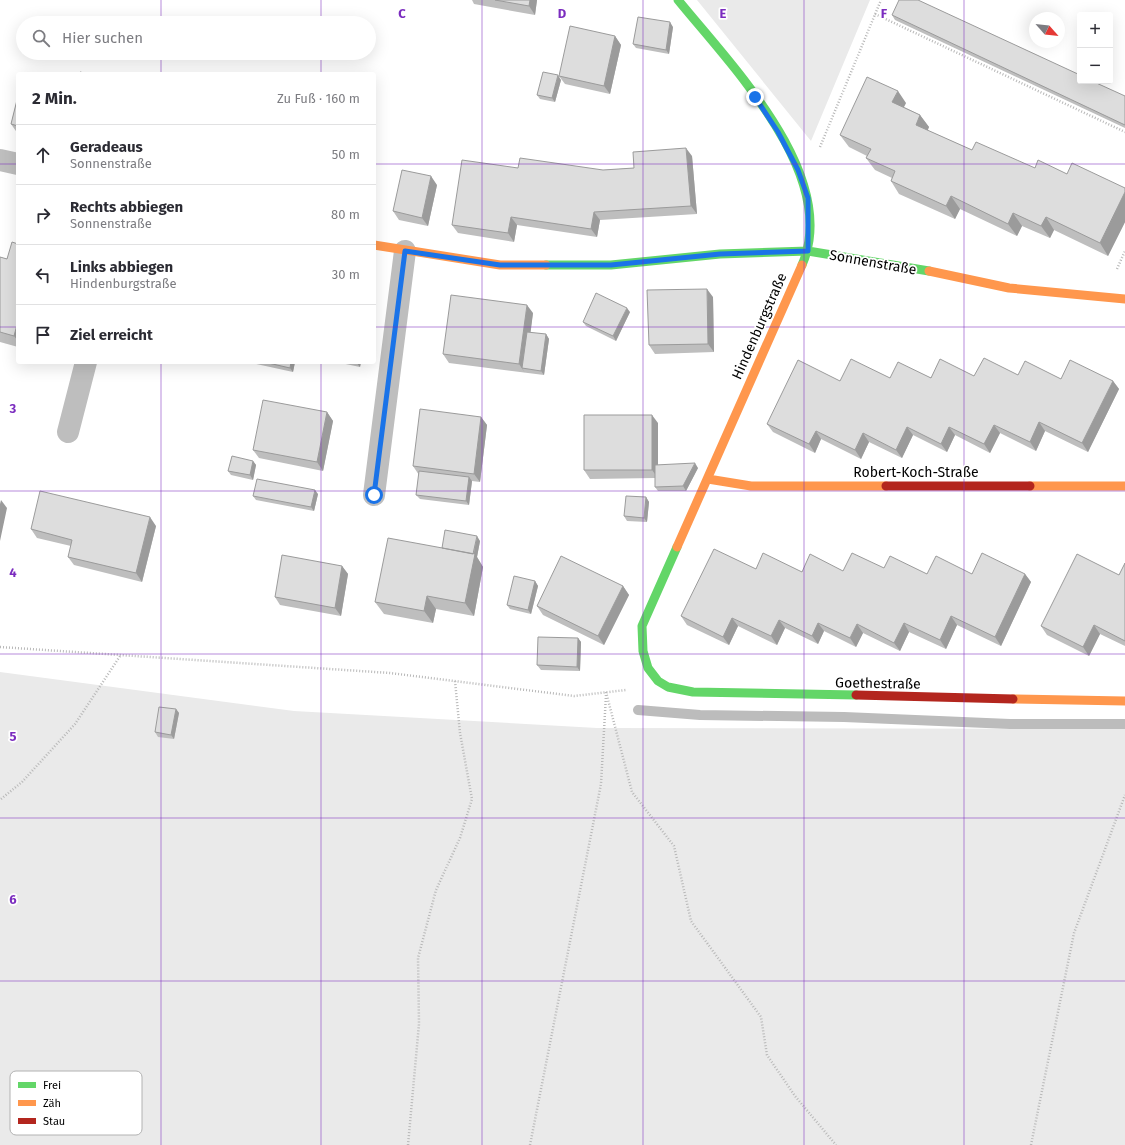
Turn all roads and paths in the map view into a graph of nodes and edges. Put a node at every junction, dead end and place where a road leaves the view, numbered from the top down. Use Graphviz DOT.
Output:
graph roads {
  1 [pos="678,0"];
  2 [pos="882,0"];
  3 [pos="875,14"];
  4 [pos="1125,132"];
  5 [pos="0,160"];
  6 [pos="16,164"];
  7 [pos="798,170"];
  8 [pos="376,245"];
  9 [pos="405,251"];
  10 [pos="808,251"];
  11 [pos="1125,251"];
  12 [pos="1120,262"];
  13 [pos="1125,300"];
  14 [pos="85,364"];
  15 [pos="68,432"];
  16 [pos="708,479"];
  17 [pos="1125,486"];
  18 [pos="374,495"];
  19 [pos="0,647"];
  20 [pos="120,656"];
  21 [pos="456,681"];
  22 [pos="665,686"];
  23 [pos="606,692"];
  24 [pos="1125,701"];
  25 [pos="1125,795"];
  26 [pos="0,799"];
  27 [pos="408,1145"];
  28 [pos="530,1145"];
  29 [pos="836,1145"];
  30 [pos="1030,1145"];
  1 -- 7 [label="street, Hindenburgstraße"];
  2 -- 3 [label="path"];
  3 -- 4 [label="path"];
  3 -- 7 [label="path"];
  5 -- 6 [label="street"];
  7 -- 10 [label="street, Hindenburgstraße"];
  8 -- 9 [label="street, Sonnenstraße"];
  9 -- 10 [label="street, Sonnenstraße"];
  9 -- 18 [label="street"];
  10 -- 13 [label="street, Sonnenstraße"];
  10 -- 16 [label="street, Hindenburgstraße"];
  11 -- 12 [label="path"];
  14 -- 15 [label="street"];
  16 -- 17 [label="street, Robert-Koch-Straße"];
  16 -- 22 [label="street, Hindenburgstraße"];
  19 -- 20 [label="path"];
  20 -- 21 [label="path"];
  20 -- 26 [label="path"];
  21 -- 23 [label="path"];
  21 -- 27 [label="path"];
  22 -- 23 [label="path"];
  22 -- 24 [label="street, Goethestraße"];
  23 -- 28 [label="path"];
  23 -- 29 [label="path"];
  25 -- 30 [label="path"];
}
